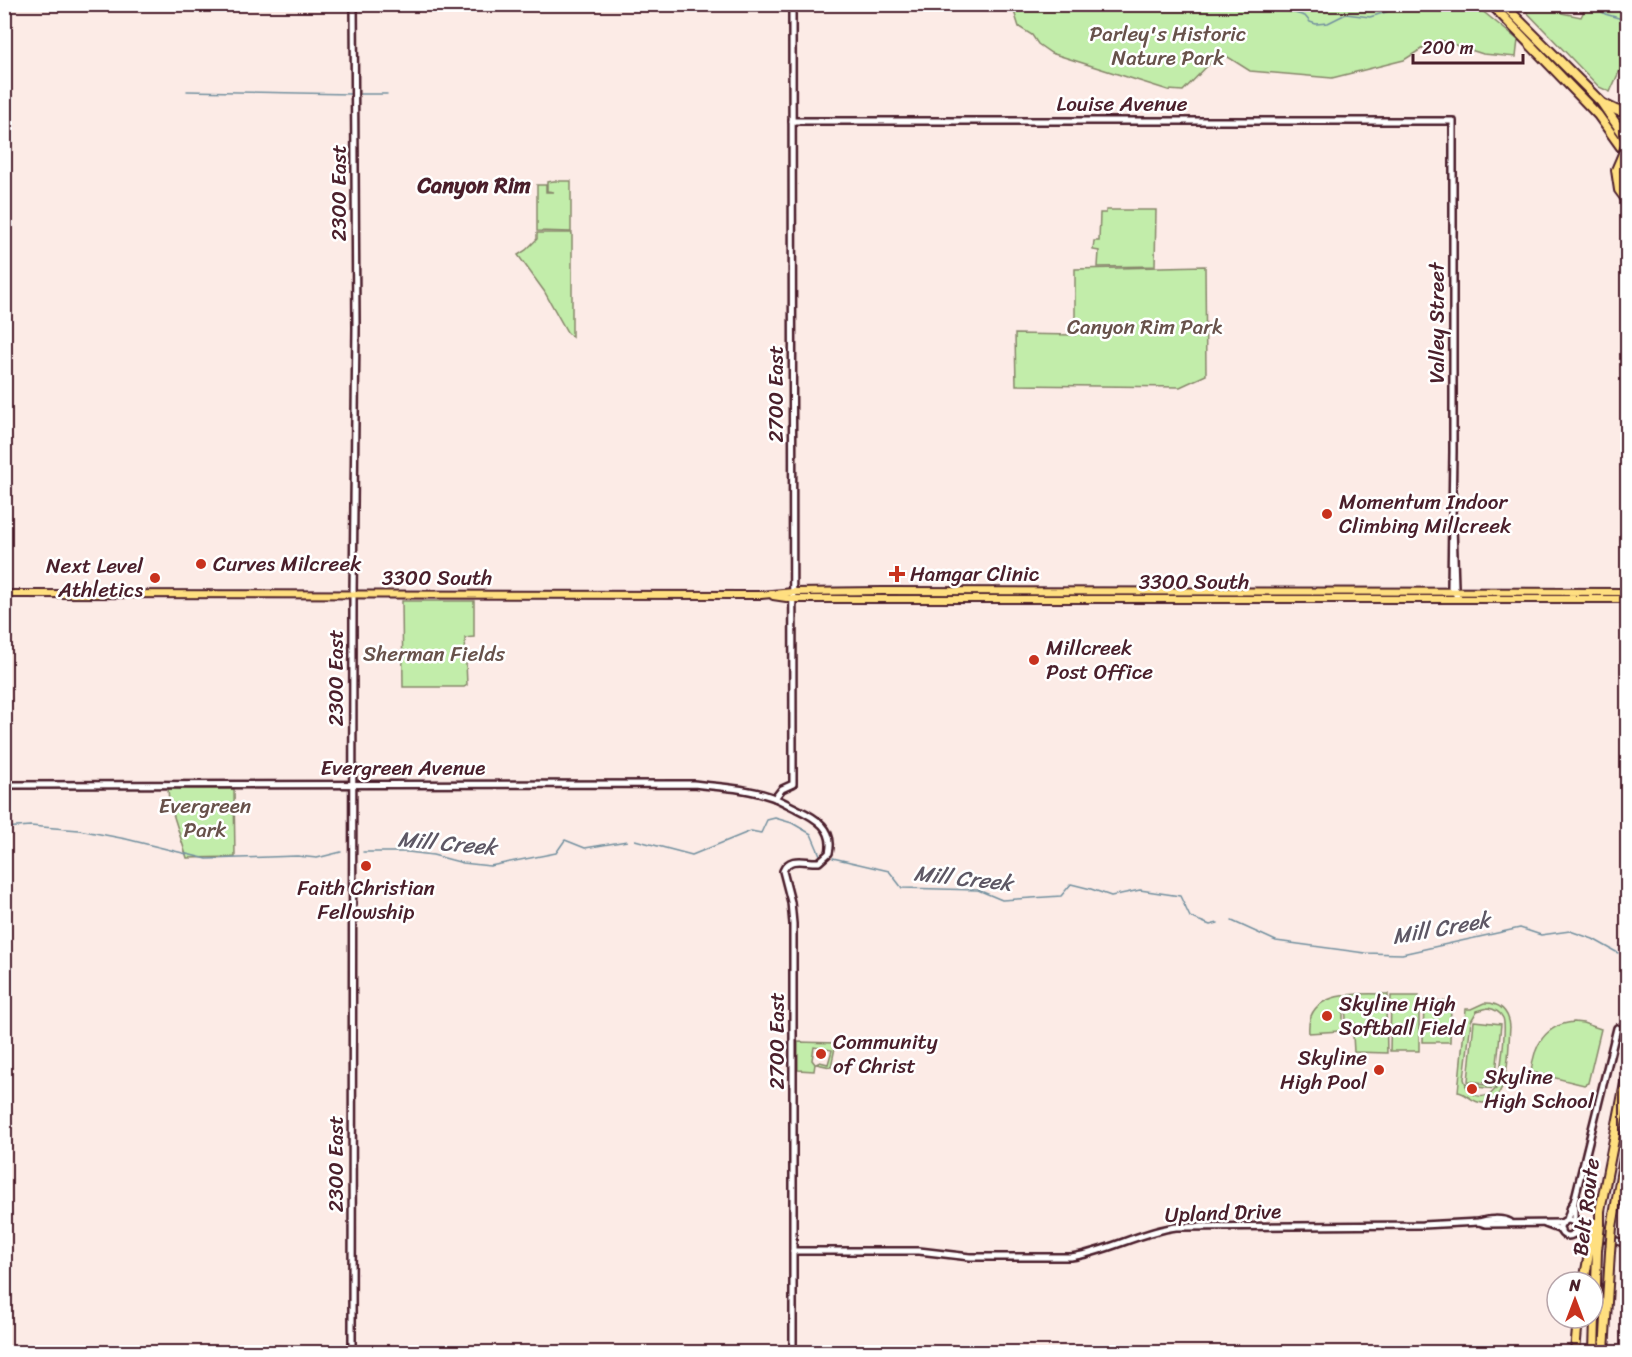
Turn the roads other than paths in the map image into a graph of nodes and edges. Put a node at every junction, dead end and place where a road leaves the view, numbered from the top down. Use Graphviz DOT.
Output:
graph roads {
  1 [pos="354,4"];
  2 [pos="792,4"];
  3 [pos="1489,4"];
  4 [pos="1503,4"];
  5 [pos="1600,102"];
  6 [pos="1628,109"];
  7 [pos="792,121"];
  8 [pos="1453,121"];
  9 [pos="1628,142"];
  10 [pos="1628,157"];
  11 [pos="1628,202"];
  12 [pos="1453,591"];
  13 [pos="1628,592"];
  14 [pos="4,594"];
  15 [pos="353,594"];
  16 [pos="793,595"];
  17 [pos="1459,599"];
  18 [pos="1628,599"];
  19 [pos="4,785"];
  20 [pos="353,785"];
  21 [pos="775,798"];
  22 [pos="1617,1028"];
  23 [pos="1628,1068"];
  24 [pos="1628,1135"];
  25 [pos="1575,1202"];
  26 [pos="1565,1221"];
  27 [pos="1479,1222"];
  28 [pos="1510,1222"];
  29 [pos="1545,1224"];
  30 [pos="1575,1225"];
  31 [pos="1561,1230"];
  32 [pos="1573,1234"];
  33 [pos="1590,1234"];
  34 [pos="1628,1244"];
  35 [pos="1594,1249"];
  36 [pos="793,1251"];
  37 [pos="1588,1270"];
  38 [pos="1577,1330"];
  39 [pos="352,1353"];
  40 [pos="793,1353"];
  41 [pos="1575,1353"];
  42 [pos="1594,1353"];
  43 [pos="1604,1353"];
  1 -- 15 [label="street, 2300 East"];
  2 -- 7 [label="street, 2700 East"];
  3 -- 10 [label="highway"];
  4 -- 5 [label="highway"];
  5 -- 6 [label="highway"];
  5 -- 9 [label="highway"];
  7 -- 8 [label="street, Louise Avenue"];
  7 -- 16 [label="street, 2700 East"];
  8 -- 12 [label="street, Valley Street"];
  9 -- 11 [label="highway, bridge"];
  12 -- 13 [label="main road, 3300 South"];
  12 -- 16 [label="main road, 3300 South"];
  12 -- 17 [label="street"];
  14 -- 15 [label="main road, 3300 South"];
  15 -- 16 [label="main road, 3300 South"];
  15 -- 20 [label="street, 2300 East"];
  16 -- 17 [label="main road, 3300 South"];
  16 -- 21 [label="street, 2700 East"];
  17 -- 18 [label="main road, 3300 South"];
  19 -- 20 [label="street, Evergreen Avenue"];
  20 -- 21 [label="street, Evergreen Avenue"];
  20 -- 39 [label="street, 2300 East"];
  21 -- 36 [label="street, 2700 East"];
  22 -- 25 [label="street"];
  23 -- 35 [label="highway, Belt Route, bridge"];
  24 -- 43 [label="highway, Belt Route, bridge"];
  25 -- 26 [label="street"];
  25 -- 30 [label="street"];
  26 -- 29 [label="street, Upland Drive"];
  26 -- 30 [label="street"];
  26 -- 31 [label="street"];
  27 -- 28 [label="street, Upland Drive"];
  27 -- 28 [label="street, Upland Drive"];
  27 -- 36 [label="street, Upland Drive"];
  28 -- 29 [label="street, Upland Drive"];
  29 -- 31 [label="street, Upland Drive"];
  30 -- 32 [label="street"];
  30 -- 33 [label="street"];
  31 -- 32 [label="street, Upland Drive"];
  32 -- 33 [label="street"];
  33 -- 34 [label="street"];
  35 -- 37 [label="highway"];
  35 -- 42 [label="highway, Belt Route"];
  36 -- 40 [label="street, 2700 East"];
  38 -- 41 [label="highway"];
}
